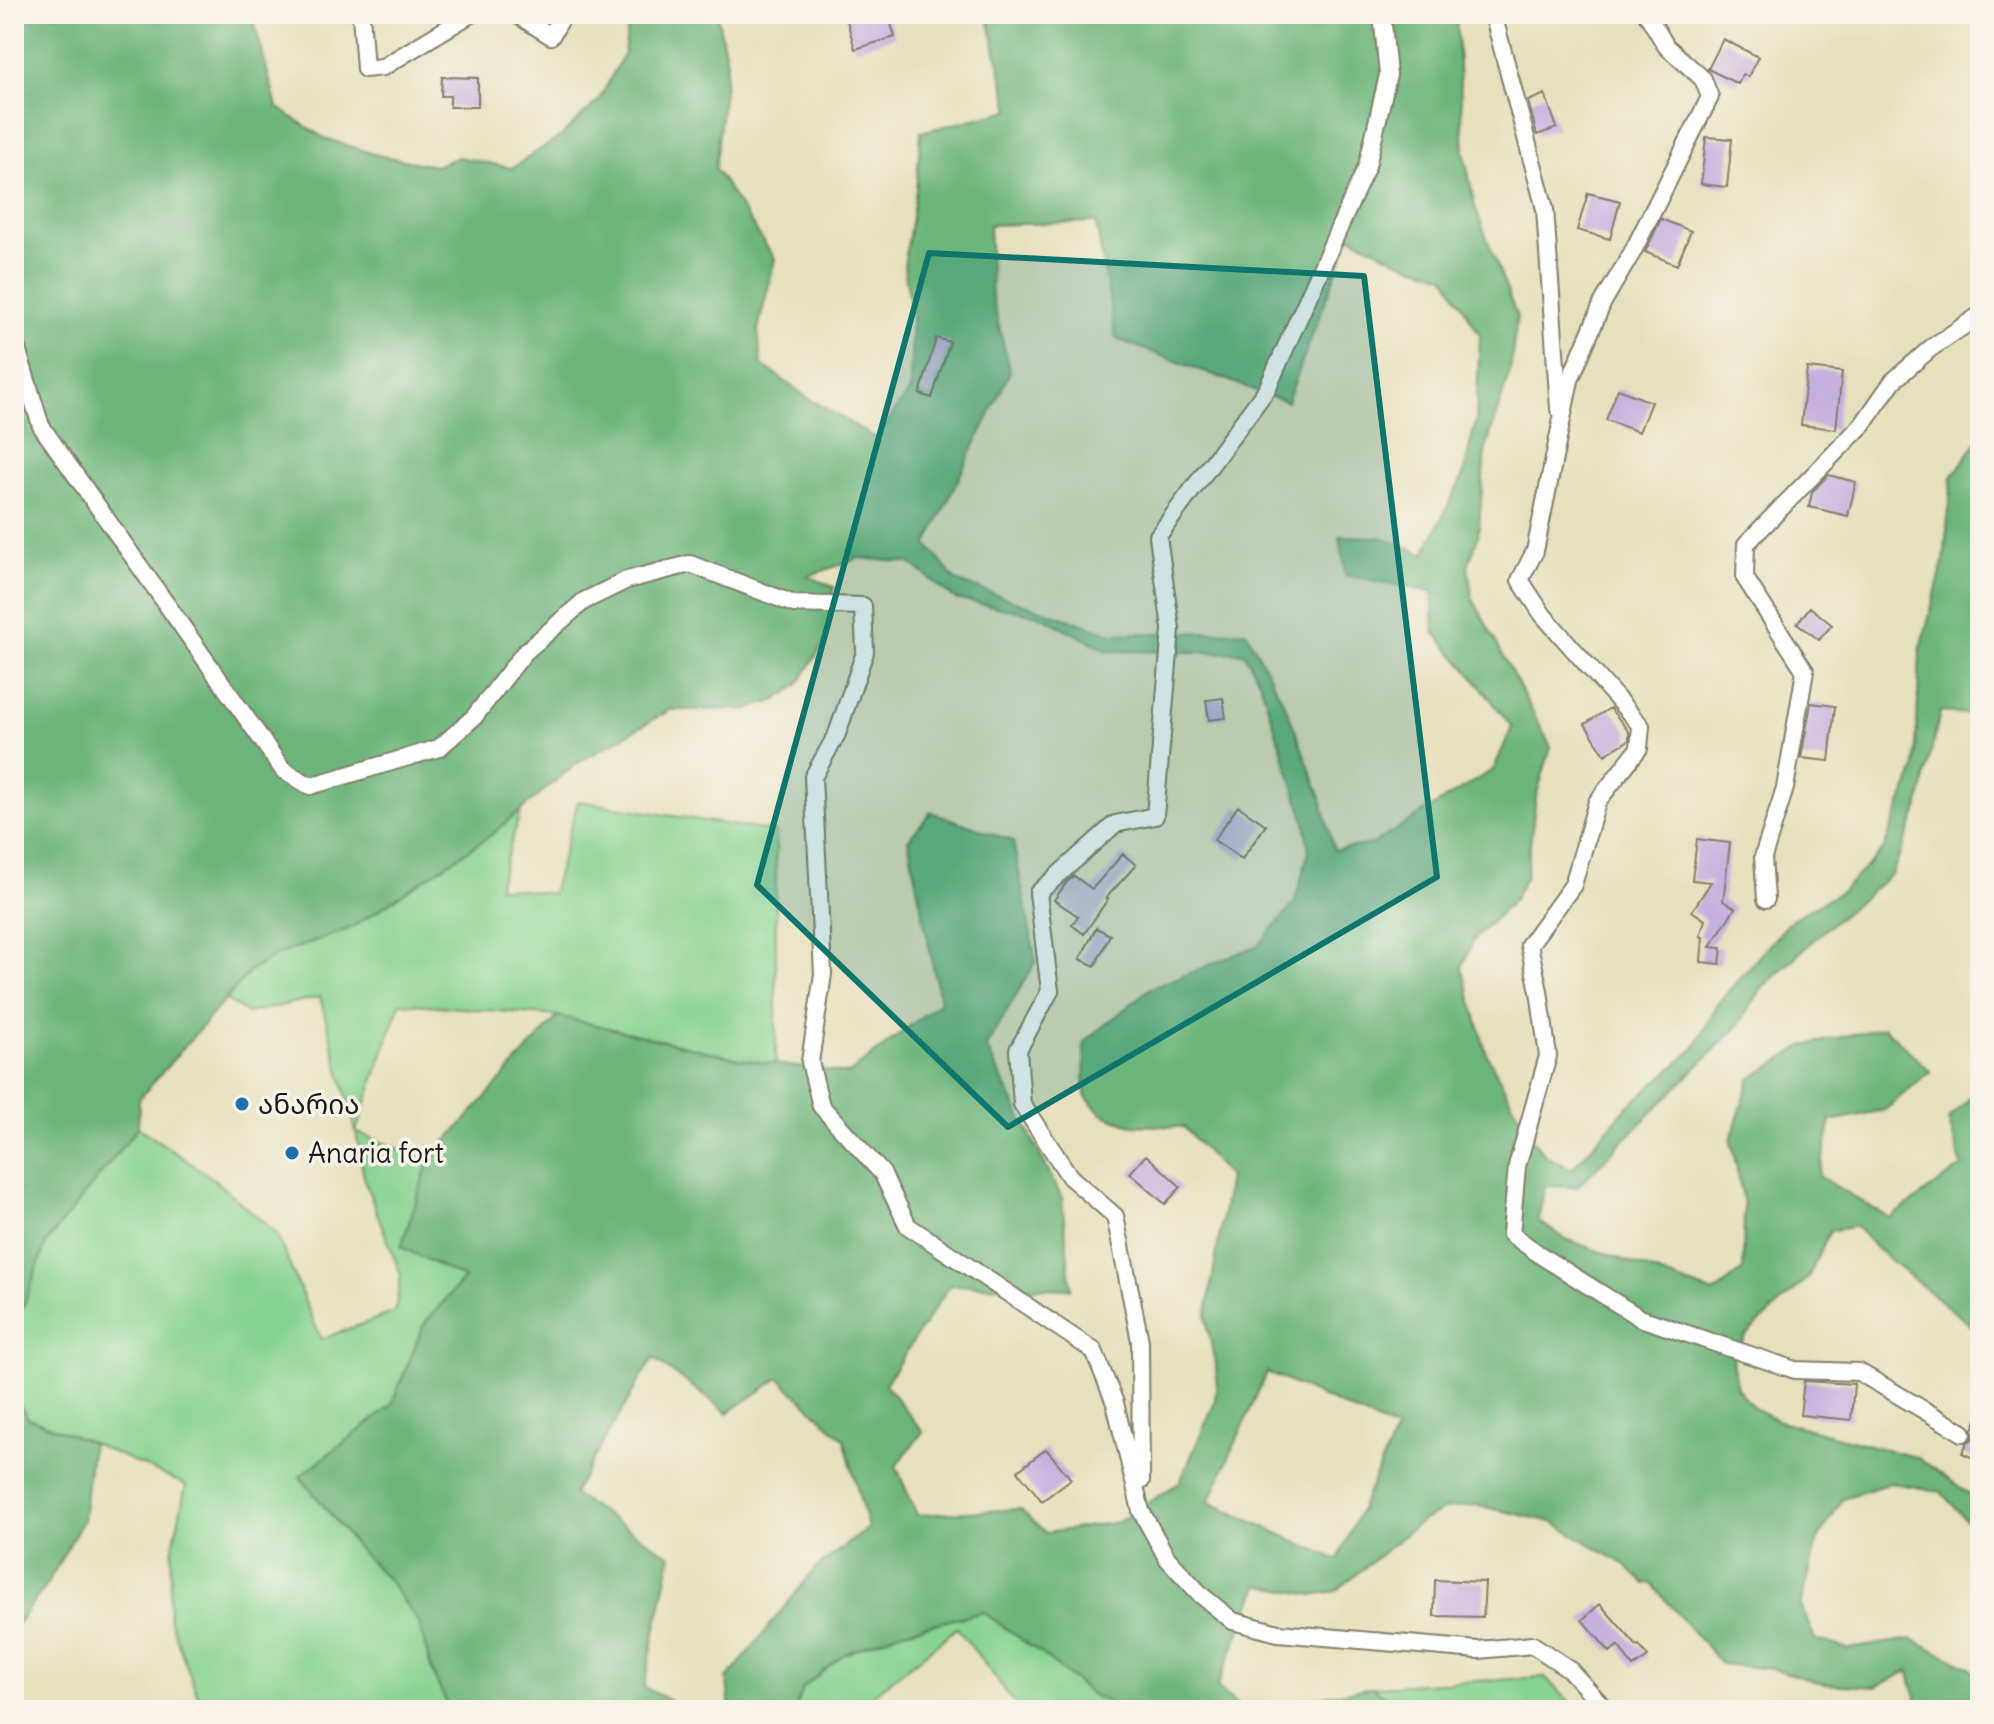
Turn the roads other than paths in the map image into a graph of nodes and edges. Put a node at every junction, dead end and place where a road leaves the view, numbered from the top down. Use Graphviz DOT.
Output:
graph roads {
  1 [pos="361,14"];
  2 [pos="471,14"];
  3 [pos="516,14"];
  4 [pos="564,14"];
  5 [pos="1382,14"];
  6 [pos="1493,14"];
  7 [pos="1647,14"];
  8 [pos="1980,315"];
  9 [pos="14,339"];
  10 [pos="1560,430"];
  11 [pos="1766,899"];
  12 [pos="1963,1433"];
  13 [pos="1141,1511"];
  14 [pos="1606,1710"];
  1 -- 2 [label="street"];
  3 -- 4 [label="street"];
  5 -- 13 [label="street"];
  6 -- 10 [label="street"];
  7 -- 10 [label="street"];
  8 -- 11 [label="street"];
  9 -- 13 [label="street"];
  10 -- 12 [label="street"];
  13 -- 14 [label="street"];
}
